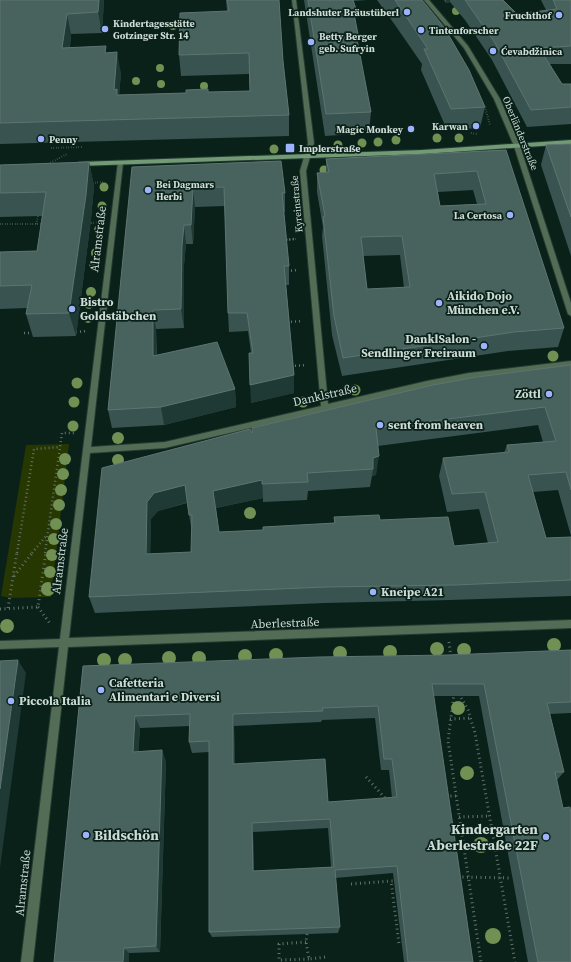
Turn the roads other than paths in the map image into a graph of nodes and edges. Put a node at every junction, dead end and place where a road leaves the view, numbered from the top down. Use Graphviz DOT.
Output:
graph roads {
  1 [pos="294,0"];
  2 [pos="426,0"];
  3 [pos="571,142"];
  4 [pos="517,146"];
  5 [pos="307,156"];
  6 [pos="120,163"];
  7 [pos="74,164"];
  8 [pos="571,314"];
  9 [pos="571,364"];
  10 [pos="325,407"];
  11 [pos="86,450"];
  12 [pos="571,624"];
  13 [pos="63,642"];
  14 [pos="0,645"];
  15 [pos="27,962"];
  1 -- 5 [label="street, Kyreinstraße"];
  2 -- 4 [label="street, Oberländerstraße"];
  3 -- 4 [label="main road"];
  4 -- 5 [label="main road"];
  4 -- 8 [label="street, Oberländerstraße"];
  5 -- 6 [label="main road"];
  5 -- 10 [label="street, Kyreinstraße"];
  6 -- 7 [label="main road"];
  6 -- 11 [label="street, Alramstraße"];
  9 -- 10 [label="street, Danklstraße"];
  10 -- 11 [label="street, Danklstraße"];
  11 -- 13 [label="street, Alramstraße"];
  12 -- 13 [label="street, Aberlestraße"];
  13 -- 14 [label="street, Aberlestraße"];
  13 -- 15 [label="street, Alramstraße"];
}
